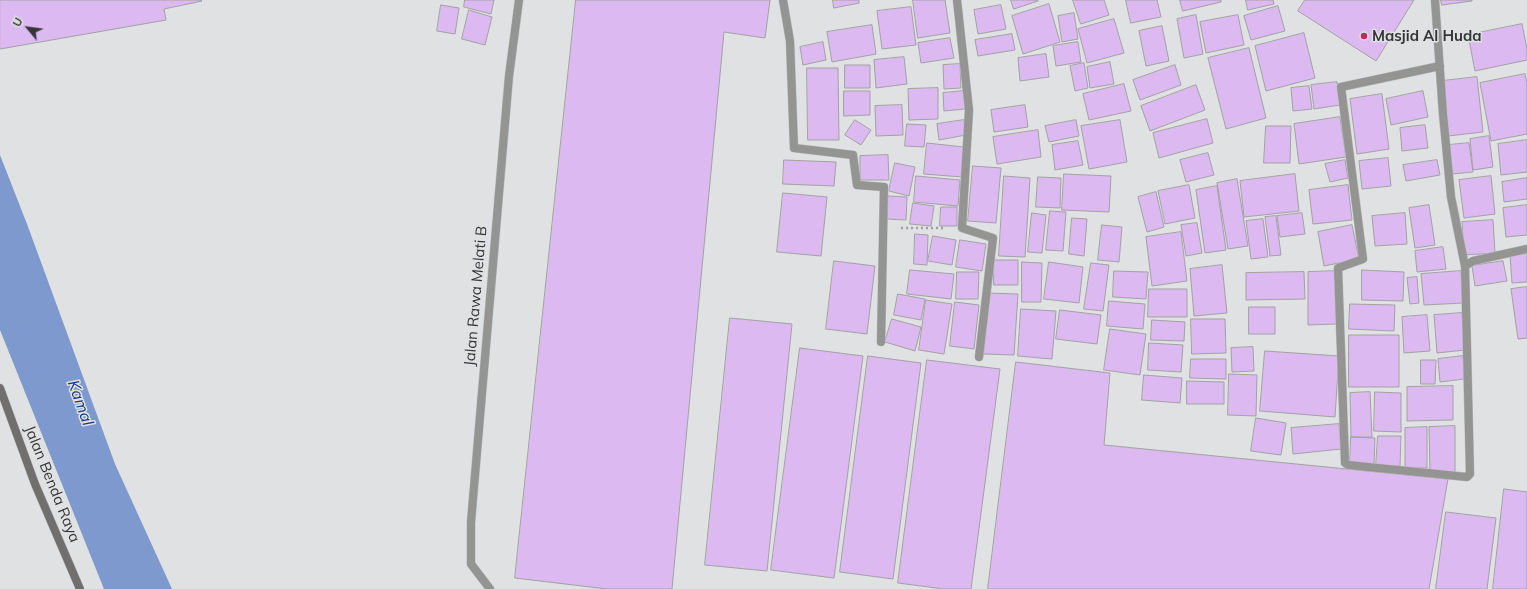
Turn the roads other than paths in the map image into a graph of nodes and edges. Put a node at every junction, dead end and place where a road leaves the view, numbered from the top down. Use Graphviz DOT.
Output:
graph roads {
  1 [pos="519,0"];
  2 [pos="783,0"];
  3 [pos="957,0"];
  4 [pos="1435,0"];
  5 [pos="1440,66"];
  6 [pos="1527,249"];
  7 [pos="1465,266"];
  8 [pos="880,342"];
  9 [pos="979,357"];
  10 [pos="0,388"];
  11 [pos="80,589"];
  12 [pos="490,589"];
  1 -- 12 [label="street, Jalan Rawa Melati B"];
  2 -- 8 [label="street"];
  3 -- 9 [label="street"];
  4 -- 5 [label="street"];
  5 -- 7 [label="street"];
  5 -- 7 [label="street"];
  6 -- 7 [label="street"];
  10 -- 11 [label="main road, Jalan Benda Raya"];
}
